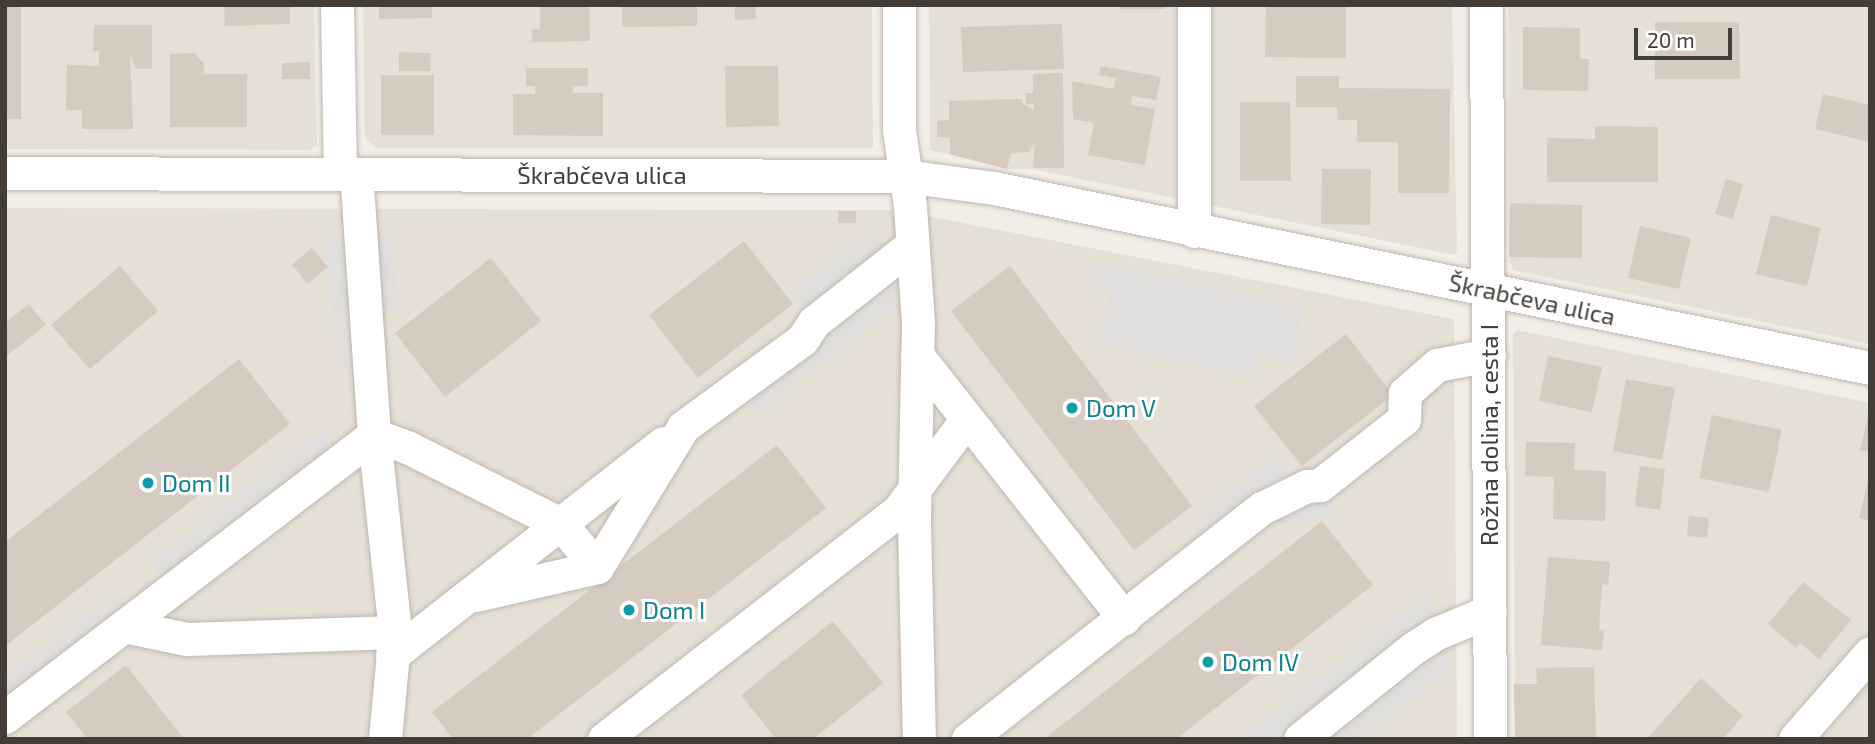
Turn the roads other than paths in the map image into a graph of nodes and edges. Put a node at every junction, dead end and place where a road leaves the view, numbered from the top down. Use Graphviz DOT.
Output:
graph roads {
  1 [pos="337,5"];
  2 [pos="898,5"];
  3 [pos="1194,5"];
  4 [pos="1486,5"];
  5 [pos="5,173"];
  6 [pos="348,174"];
  7 [pos="905,176"];
  8 [pos="1194,231"];
  9 [pos="912,245"];
  10 [pos="1488,290"];
  11 [pos="917,355"];
  12 [pos="1489,355"];
  13 [pos="1870,368"];
  14 [pos="966,420"];
  15 [pos="683,427"];
  16 [pos="374,435"];
  17 [pos="915,487"];
  18 [pos="561,524"];
  19 [pos="597,567"];
  20 [pos="467,597"];
  21 [pos="1490,611"];
  22 [pos="1124,618"];
  23 [pos="124,626"];
  24 [pos="394,644"];
  25 [pos="1870,653"];
  26 [pos="5,717"];
  27 [pos="5,734"];
  28 [pos="9,739"];
  29 [pos="385,739"];
  30 [pos="604,739"];
  31 [pos="919,739"];
  32 [pos="968,739"];
  33 [pos="1300,739"];
  34 [pos="1490,739"];
  35 [pos="1795,739"];
  1 -- 6 [label="street"];
  2 -- 7 [label="street"];
  3 -- 8 [label="street"];
  4 -- 10 [label="street, Rožna dolina, cesta I"];
  5 -- 6 [label="street, Škrabčeva ulica"];
  6 -- 7 [label="street, Škrabčeva ulica"];
  6 -- 16 [label="street"];
  7 -- 8 [label="street, Škrabčeva ulica"];
  7 -- 9 [label="street"];
  8 -- 10 [label="street, Škrabčeva ulica"];
  9 -- 11 [label="street"];
  9 -- 15 [label="street"];
  10 -- 12 [label="street, Rožna dolina, cesta I"];
  10 -- 13 [label="street, Škrabčeva ulica"];
  11 -- 14 [label="street"];
  11 -- 17 [label="street"];
  12 -- 21 [label="street, Rožna dolina, cesta I"];
  12 -- 22 [label="street"];
  14 -- 17 [label="street"];
  14 -- 22 [label="street"];
  15 -- 18 [label="street"];
  15 -- 19 [label="street"];
  16 -- 18 [label="street"];
  16 -- 23 [label="street"];
  16 -- 24 [label="street"];
  17 -- 30 [label="street"];
  17 -- 31 [label="street"];
  18 -- 19 [label="street"];
  18 -- 20 [label="street"];
  19 -- 20 [label="street"];
  20 -- 24 [label="street"];
  21 -- 33 [label="street"];
  21 -- 34 [label="street, Rožna dolina, cesta I"];
  22 -- 32 [label="street"];
  23 -- 24 [label="street"];
  23 -- 26 [label="street"];
  24 -- 29 [label="street"];
  25 -- 35 [label="street"];
  27 -- 28 [label="street"];
}
